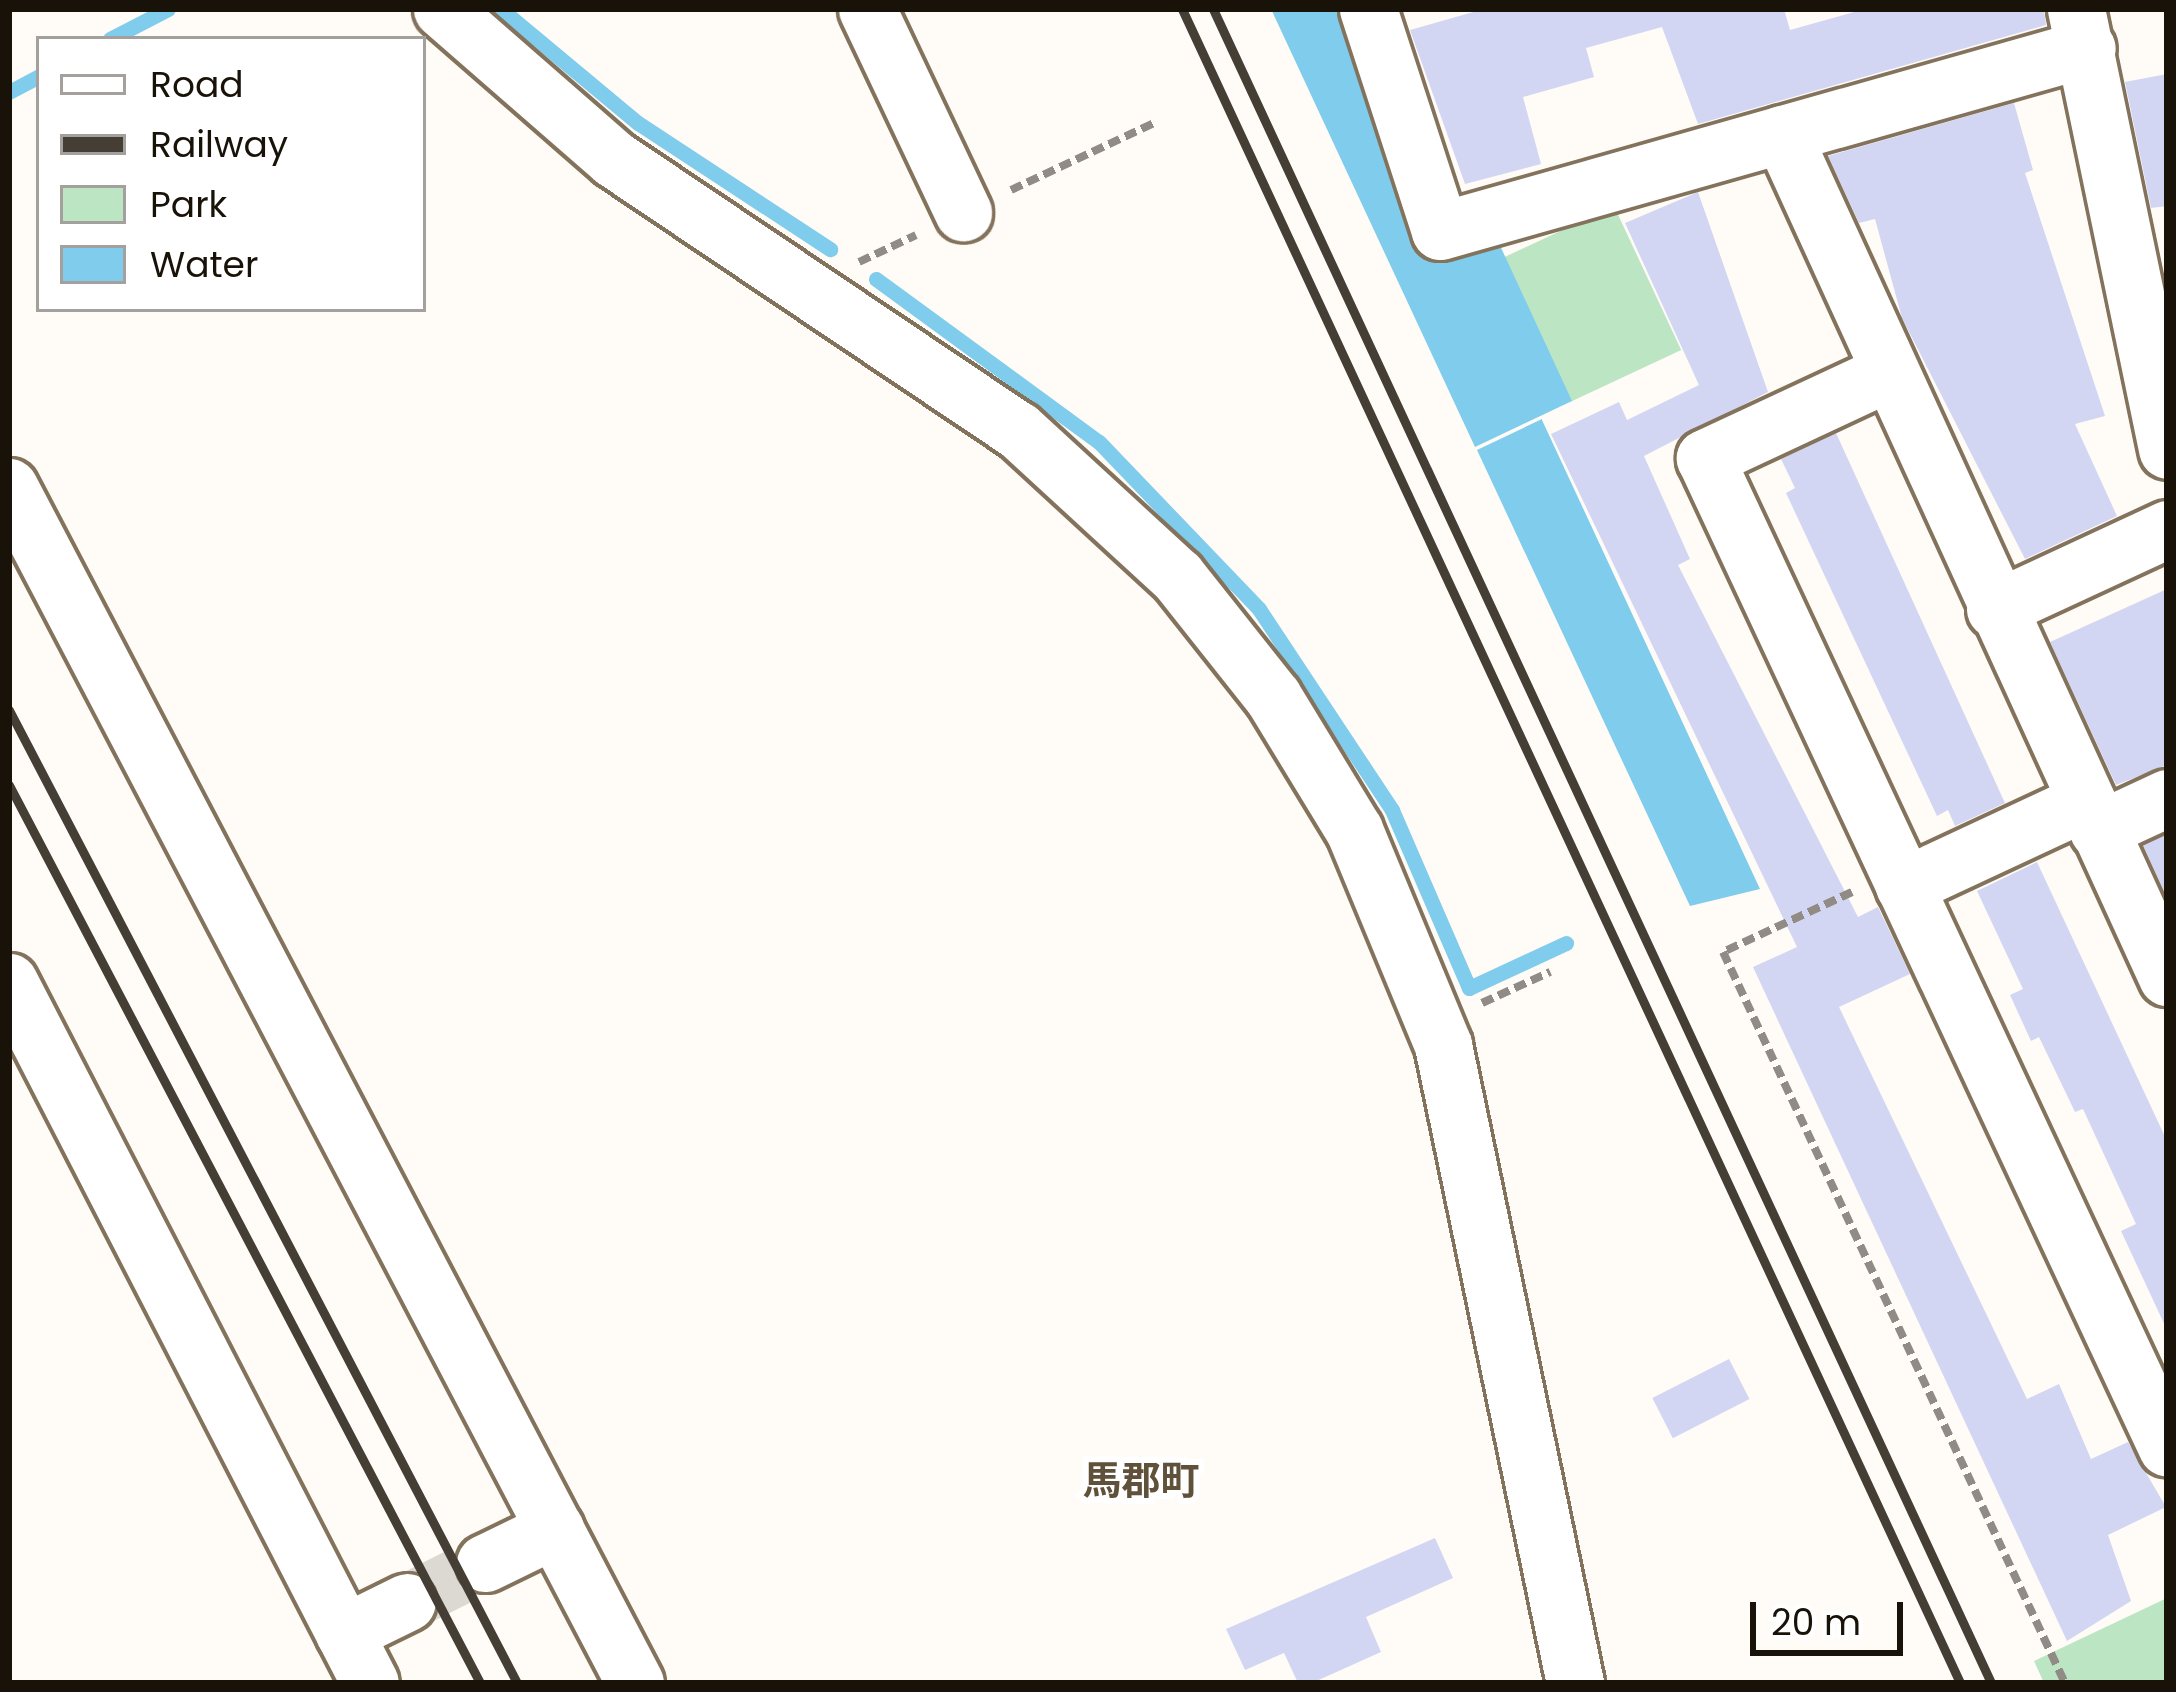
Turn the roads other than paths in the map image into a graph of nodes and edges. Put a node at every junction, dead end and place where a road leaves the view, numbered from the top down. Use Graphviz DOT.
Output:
graph roads {
  1 [pos="442,9"];
  2 [pos="867,9"];
  3 [pos="1368,9"];
  4 [pos="2082,29"];
  5 [pos="1782,134"];
  6 [pos="963,212"];
  7 [pos="1886,374"];
  8 [pos="2167,450"];
  9 [pos="9,487"];
  10 [pos="2167,529"];
  11 [pos="1995,609"];
  12 [pos="2167,798"];
  13 [pos="2092,816"];
  14 [pos="1901,879"];
  15 [pos="2167,977"];
  16 [pos="9,982"];
  17 [pos="2167,1448"];
  18 [pos="555,1529"];
  19 [pos="485,1563"];
  20 [pos="407,1602"];
  21 [pos="344,1634"];
  22 [pos="370,1683"];
  23 [pos="635,1683"];
  24 [pos="1575,1683"];
  1 -- 24 [label="street"];
  2 -- 6 [label="street"];
  3 -- 5 [label="street"];
  4 -- 5 [label="street"];
  4 -- 8 [label="street"];
  5 -- 7 [label="street"];
  7 -- 11 [label="street"];
  7 -- 14 [label="street"];
  9 -- 18 [label="street"];
  10 -- 11 [label="street"];
  11 -- 13 [label="street"];
  12 -- 13 [label="street"];
  13 -- 14 [label="street"];
  13 -- 15 [label="street"];
  14 -- 17 [label="street"];
  16 -- 21 [label="street"];
  18 -- 19 [label="street"];
  18 -- 23 [label="street"];
  20 -- 21 [label="street"];
  21 -- 22 [label="street"];
}
